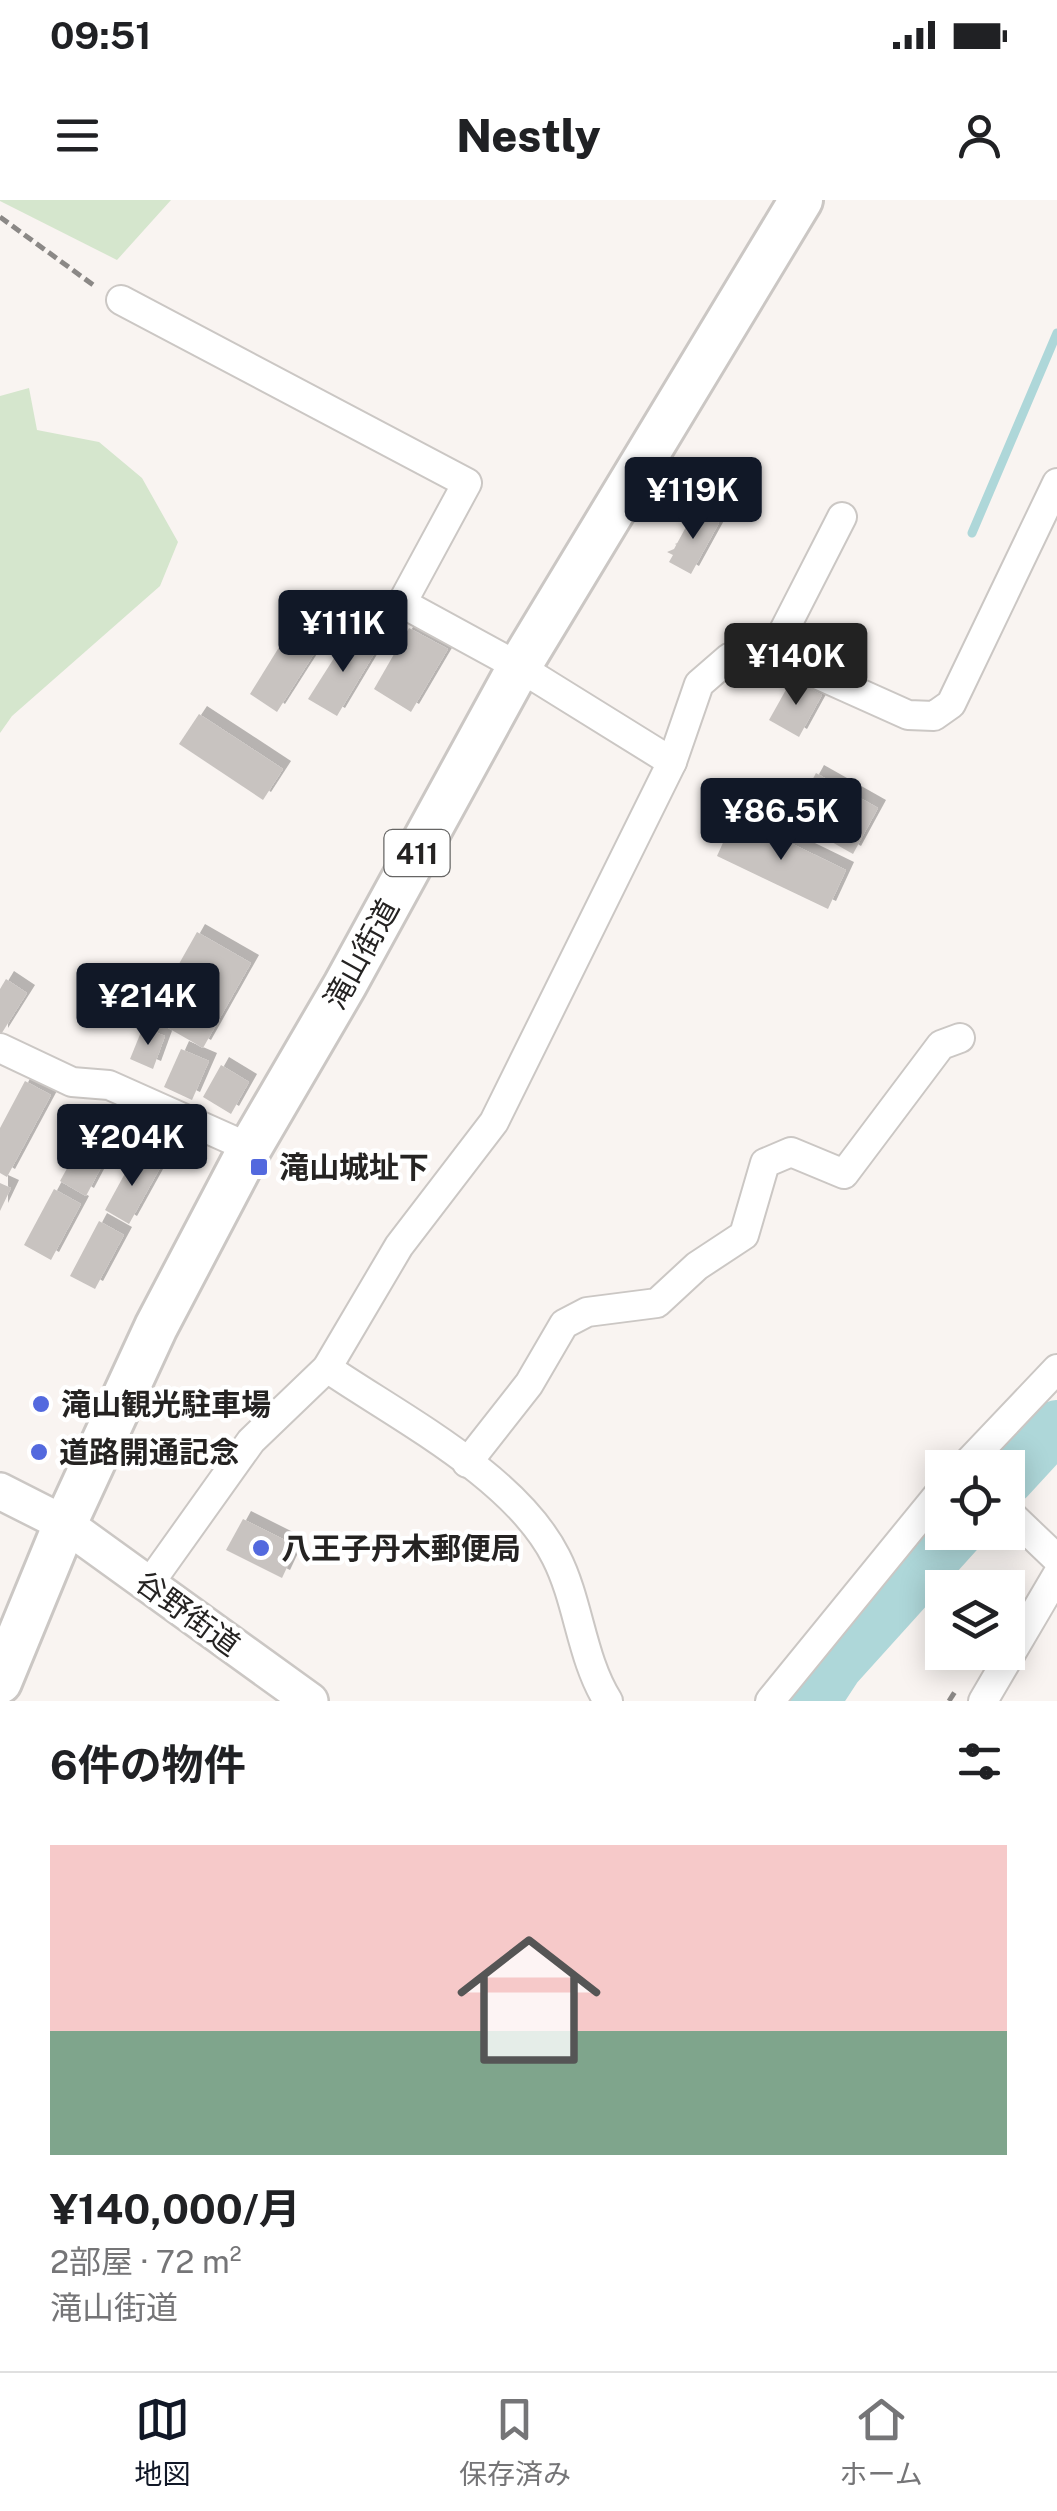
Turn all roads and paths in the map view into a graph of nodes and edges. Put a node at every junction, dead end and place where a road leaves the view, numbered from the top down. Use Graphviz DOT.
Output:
graph roads {
  1 [pos="800,200"];
  2 [pos="0,217"];
  3 [pos="121,300"];
  4 [pos="1057,483"];
  5 [pos="842,518"];
  6 [pos="772,654"];
  7 [pos="520,667"];
  8 [pos="672,762"];
  9 [pos="960,1038"];
  10 [pos="0,1048"];
  11 [pos="250,1148"];
  12 [pos="327,1368"];
  13 [pos="1057,1369"];
  14 [pos="981,1450"];
  15 [pos="468,1462"];
  16 [pos="0,1491"];
  17 [pos="925,1511"];
  18 [pos="65,1524"];
  19 [pos="1025,1529"];
  20 [pos="1057,1558"];
  21 [pos="1057,1575"];
  22 [pos="148,1584"];
  23 [pos="0,1682"];
  24 [pos="310,1701"];
  25 [pos="608,1701"];
  26 [pos="770,1701"];
  27 [pos="983,1701"];
  1 -- 7 [label="highway, 滝山街道 / 411"];
  2 -- 3 [label="path"];
  3 -- 7 [label="street"];
  4 -- 6 [label="street"];
  5 -- 6 [label="street"];
  6 -- 8 [label="street"];
  7 -- 8 [label="street"];
  7 -- 11 [label="highway, 滝山街道 / 411"];
  8 -- 12 [label="street"];
  9 -- 15 [label="street"];
  10 -- 11 [label="street"];
  11 -- 18 [label="highway, 滝山街道 / 411"];
  12 -- 15 [label="street"];
  12 -- 22 [label="street"];
  13 -- 14 [label="street"];
  15 -- 25 [label="street"];
  16 -- 18 [label="main road, 谷野街道"];
  17 -- 26 [label="street"];
  18 -- 22 [label="main road, 谷野街道"];
  18 -- 23 [label="highway, 滝山街道 / 411"];
  19 -- 20 [label="street"];
  21 -- 27 [label="street"];
  22 -- 24 [label="main road, 谷野街道"];
}
